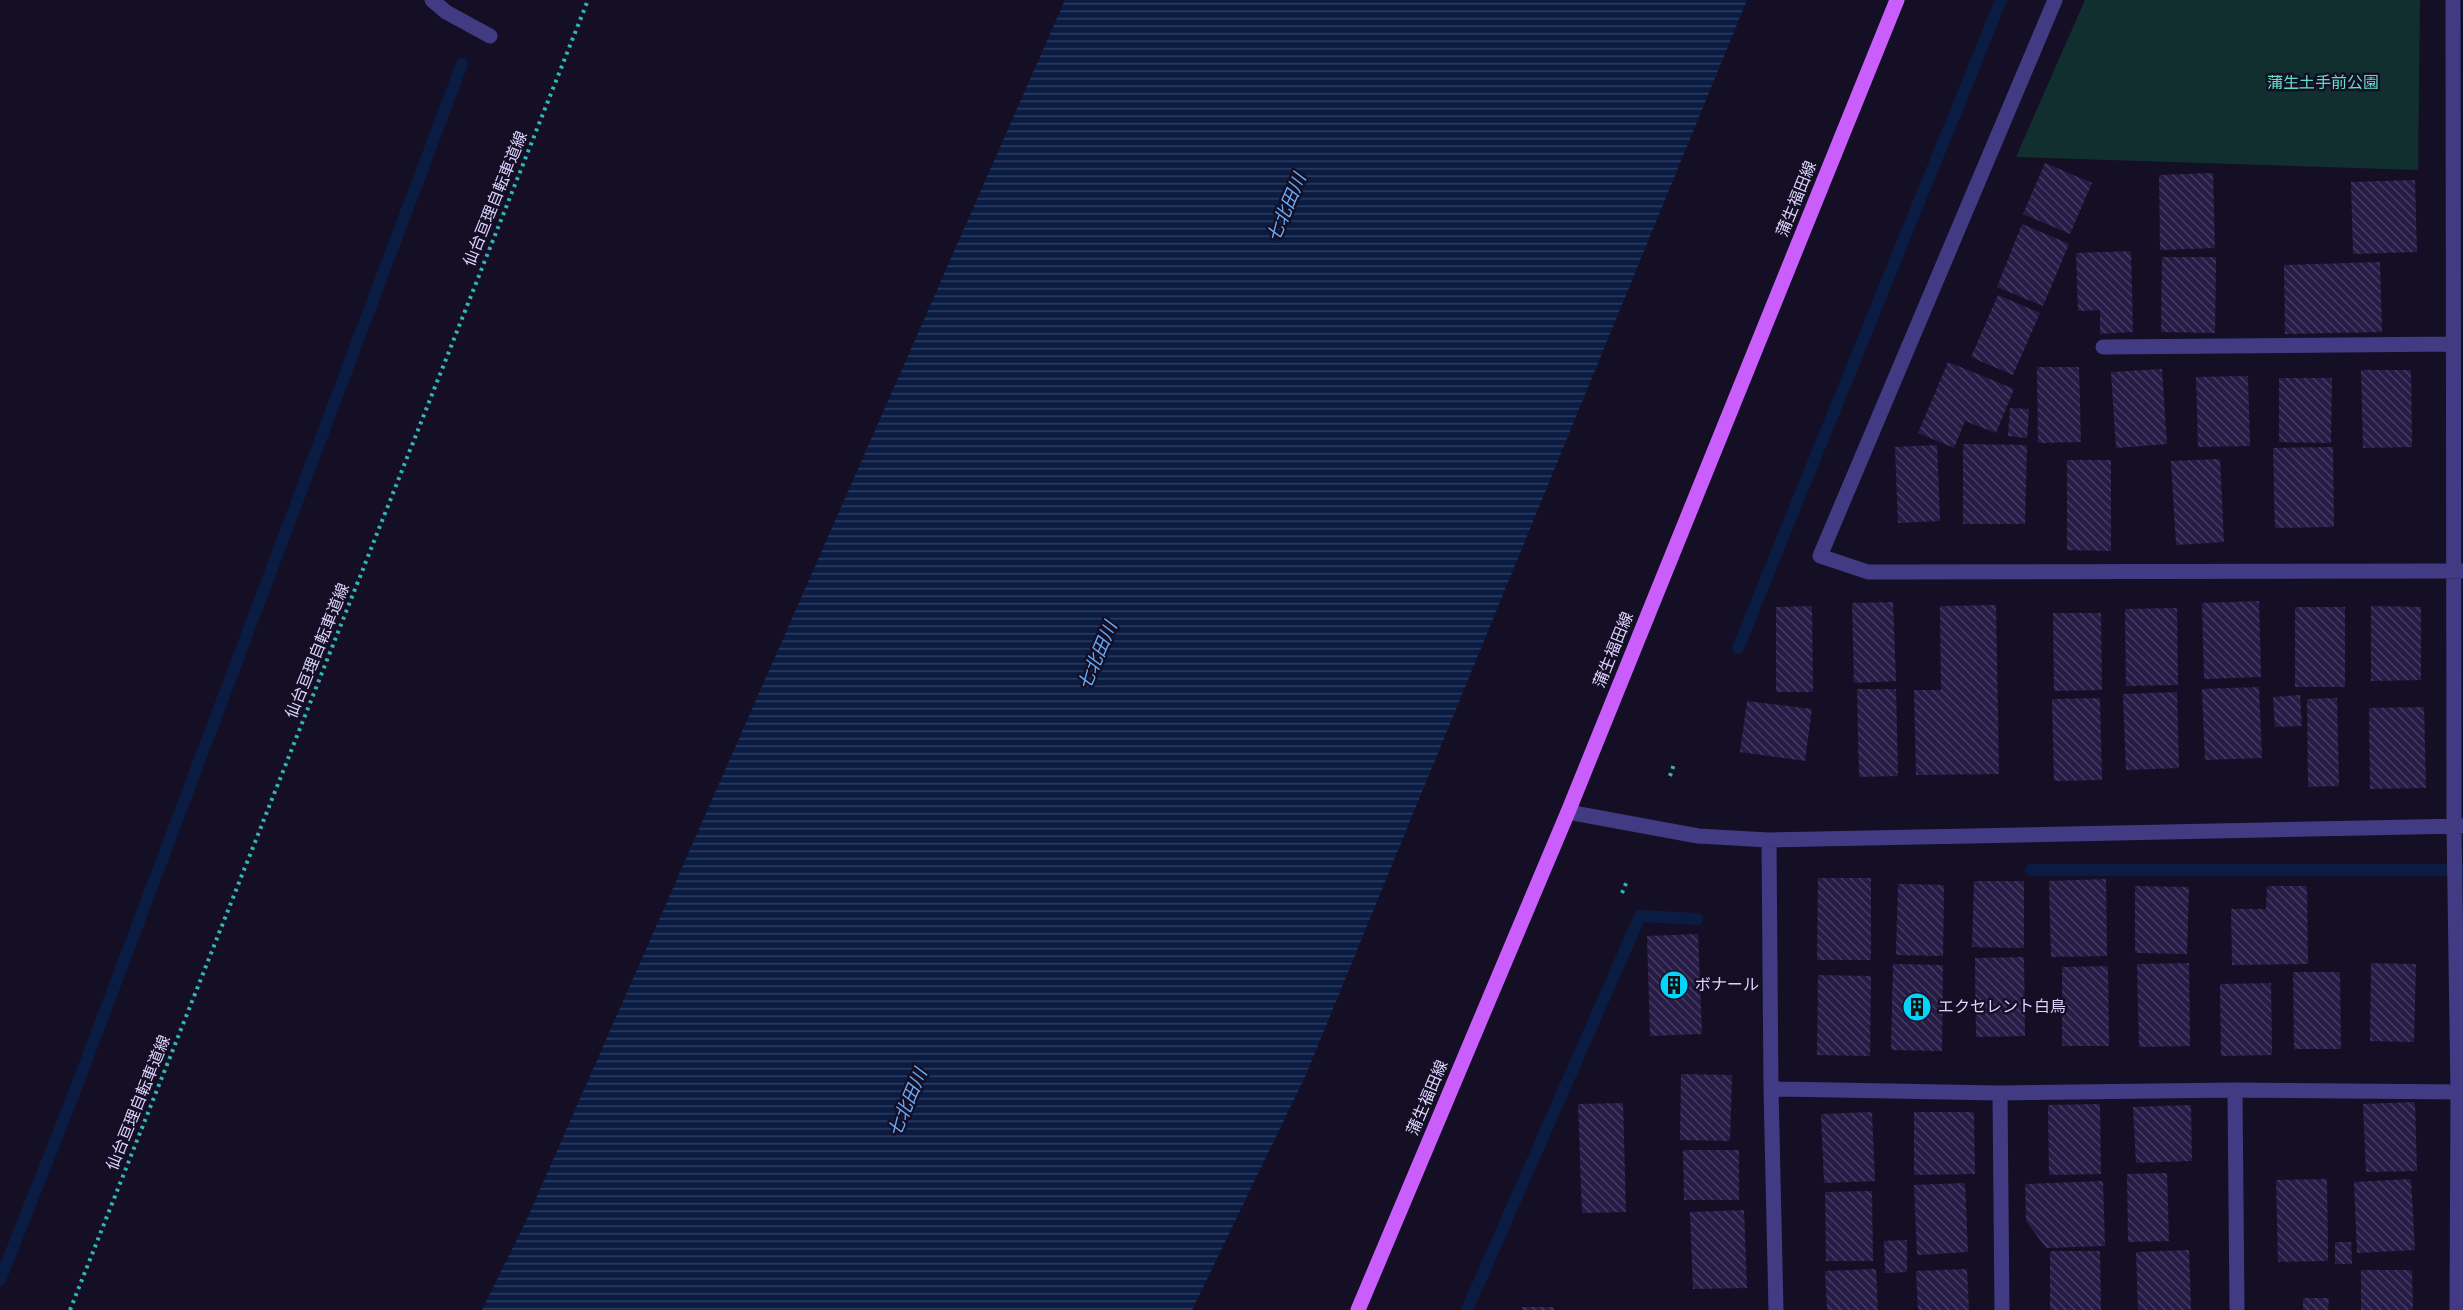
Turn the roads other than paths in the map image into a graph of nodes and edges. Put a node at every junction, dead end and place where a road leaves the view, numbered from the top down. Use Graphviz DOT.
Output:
graph roads {
  1 [pos="432,0"];
  2 [pos="1897,0"];
  3 [pos="2055,0"];
  4 [pos="2453,0"];
  5 [pos="490,36"];
  6 [pos="2453,344"];
  7 [pos="2103,347"];
  8 [pos="2458,571"];
  9 [pos="1568,812"];
  10 [pos="2458,826"];
  11 [pos="1769,840"];
  12 [pos="1771,1089"];
  13 [pos="2235,1090"];
  14 [pos="2460,1092"];
  15 [pos="2000,1093"];
  16 [pos="1358,1310"];
  17 [pos="1776,1310"];
  18 [pos="2002,1310"];
  19 [pos="2237,1310"];
  20 [pos="2457,1310"];
  1 -- 5 [label="street"];
  2 -- 9 [label="main road, 蒲生福田線"];
  3 -- 8 [label="street"];
  4 -- 6 [label="street"];
  6 -- 7 [label="street"];
  6 -- 8 [label="street"];
  8 -- 10 [label="street"];
  9 -- 11 [label="street"];
  9 -- 16 [label="main road, 蒲生福田線"];
  10 -- 11 [label="street"];
  10 -- 14 [label="street"];
  11 -- 12 [label="street"];
  12 -- 15 [label="street"];
  12 -- 17 [label="street"];
  13 -- 14 [label="street"];
  13 -- 15 [label="street"];
  13 -- 19 [label="street"];
  14 -- 20 [label="street"];
  15 -- 18 [label="street"];
}
